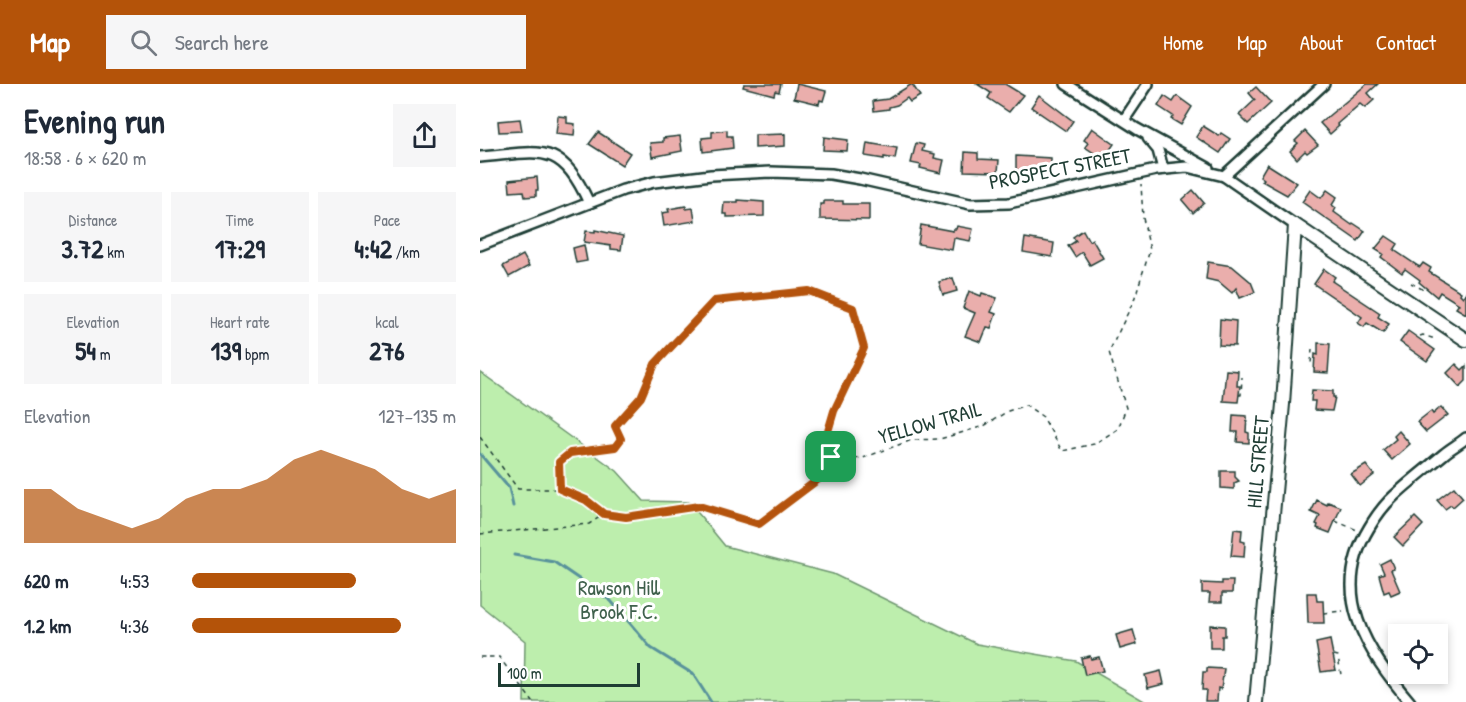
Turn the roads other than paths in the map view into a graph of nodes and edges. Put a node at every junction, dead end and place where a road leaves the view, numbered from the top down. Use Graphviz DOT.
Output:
graph roads {
  1 [pos="1066,84"];
  2 [pos="1148,84"];
  3 [pos="1324,84"];
  4 [pos="1124,120"];
  5 [pos="1137,129"];
  6 [pos="1173,148"];
  7 [pos="480,157"];
  8 [pos="1180,167"];
  9 [pos="1163,169"];
  10 [pos="1224,176"];
  11 [pos="589,203"];
  12 [pos="1295,225"];
  13 [pos="480,244"];
  14 [pos="1466,340"];
  15 [pos="1466,438"];
  16 [pos="1256,702"];
  17 [pos="1410,702"];
  1 -- 4 [label="street"];
  2 -- 4 [label="street"];
  3 -- 10 [label="street"];
  4 -- 5 [label="street"];
  5 -- 6 [label="street"];
  5 -- 9 [label="street"];
  6 -- 8 [label="street"];
  6 -- 10 [label="street"];
  7 -- 11 [label="street"];
  8 -- 9 [label="street, PROSPECT STREET"];
  8 -- 10 [label="street, PROSPECT STREET"];
  9 -- 11 [label="street, PROSPECT STREET"];
  10 -- 12 [label="street, PROSPECT STREET"];
  11 -- 13 [label="street, PROSPECT STREET"];
  12 -- 14 [label="street, PROSPECT STREET"];
  12 -- 16 [label="street, HILL STREET"];
  15 -- 17 [label="street"];
}
